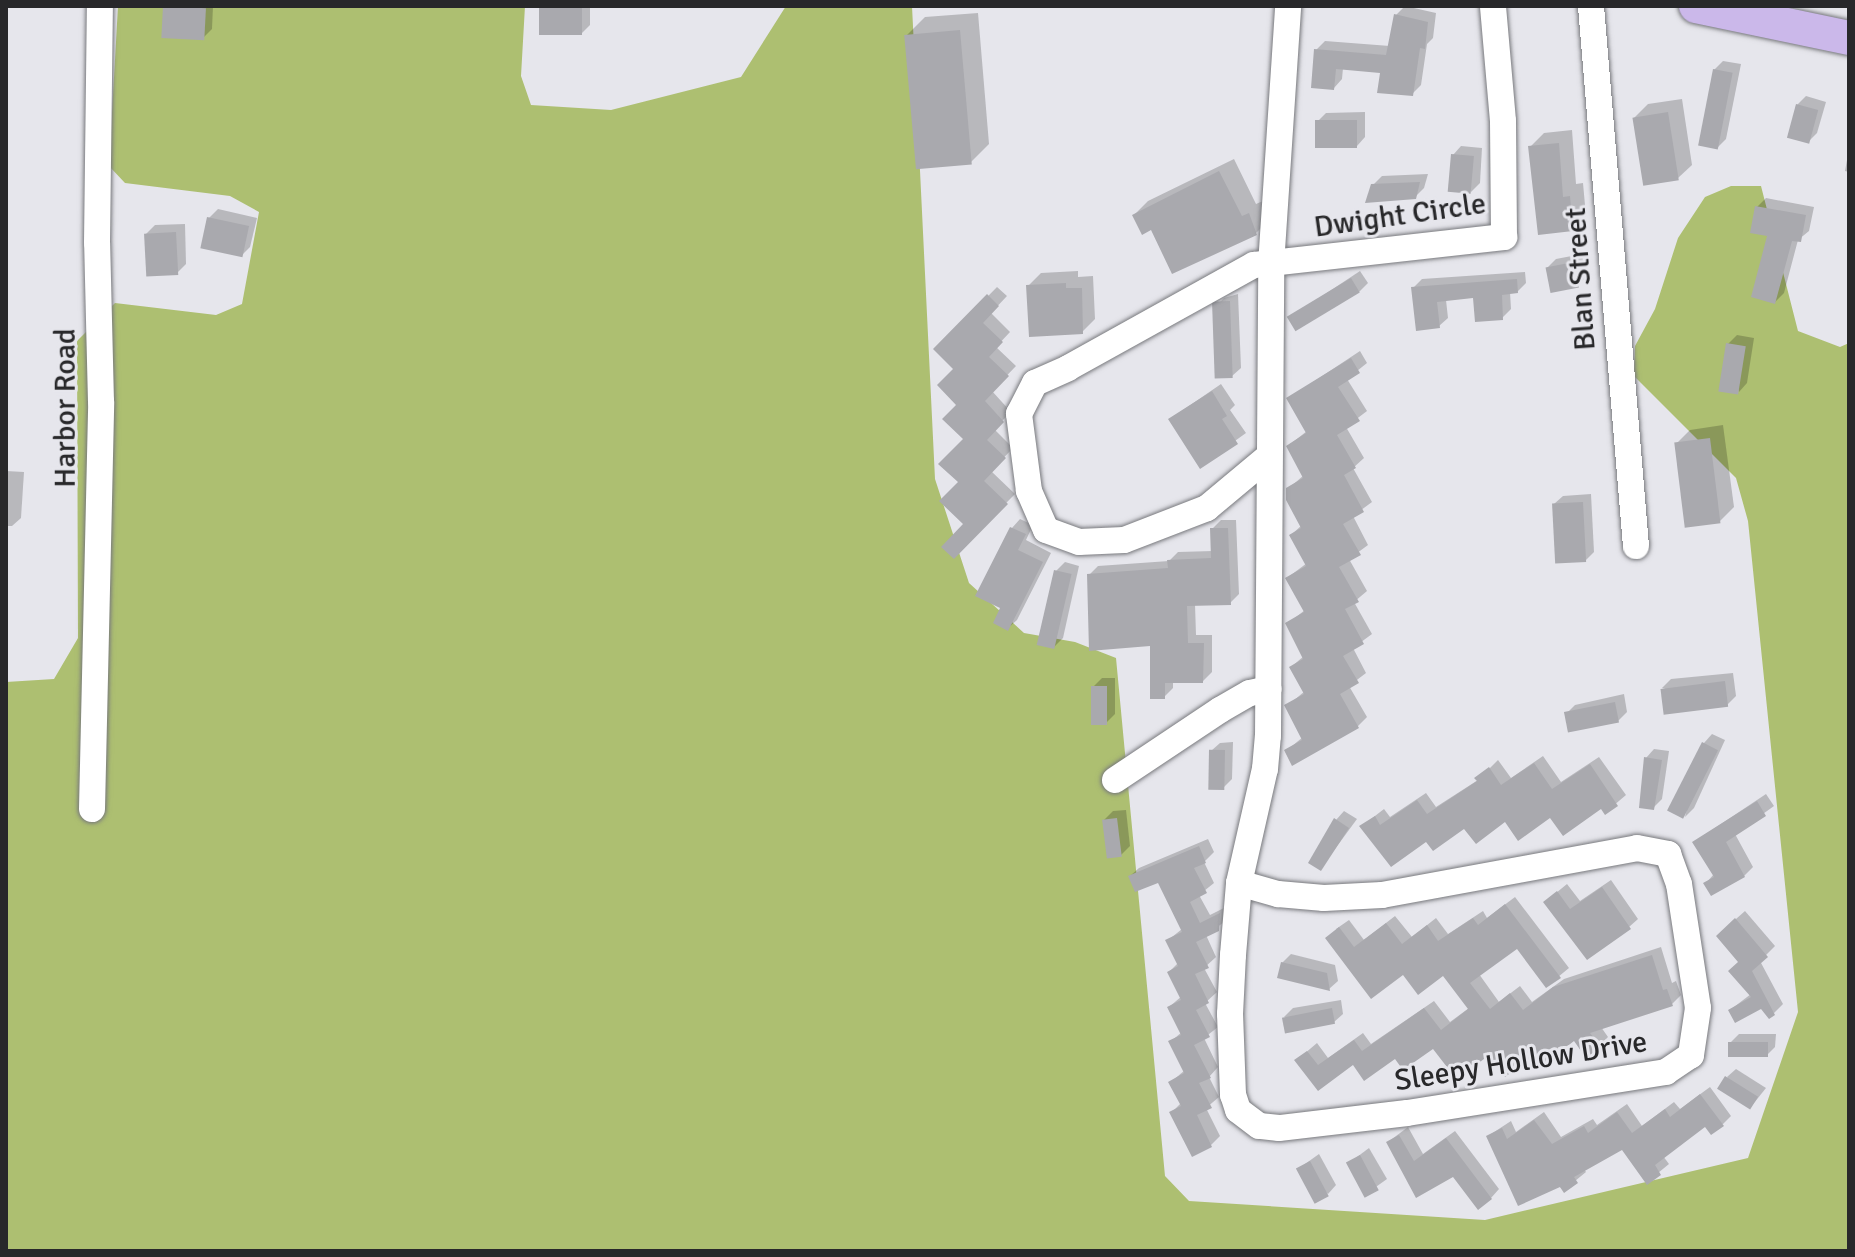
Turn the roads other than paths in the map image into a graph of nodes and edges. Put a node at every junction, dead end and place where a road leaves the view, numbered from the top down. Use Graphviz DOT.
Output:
graph roads {
  1 [pos="100,6"];
  2 [pos="1288,6"];
  3 [pos="1493,6"];
  4 [pos="1591,6"];
  5 [pos="1696,6"];
  6 [pos="1849,38"];
  7 [pos="1271,265"];
  8 [pos="1268,457"];
  9 [pos="1636,546"];
  10 [pos="1269,689"];
  11 [pos="1115,780"];
  12 [pos="92,809"];
  13 [pos="1239,883"];
  1 -- 12 [label="street, Harbor Road"];
  2 -- 7 [label="street, Sleepy Hollow Drive"];
  3 -- 7 [label="street, Dwight Circle"];
  4 -- 9 [label="street, Blan Street"];
  5 -- 6 [label="main road"];
  7 -- 8 [label="street, Sleepy Hollow Drive"];
  7 -- 8 [label="street"];
  8 -- 10 [label="street, Sleepy Hollow Drive"];
  10 -- 11 [label="street"];
  10 -- 13 [label="street, Sleepy Hollow Drive"];
  13 -- 13 [label="street, Sleepy Hollow Drive"];
}
